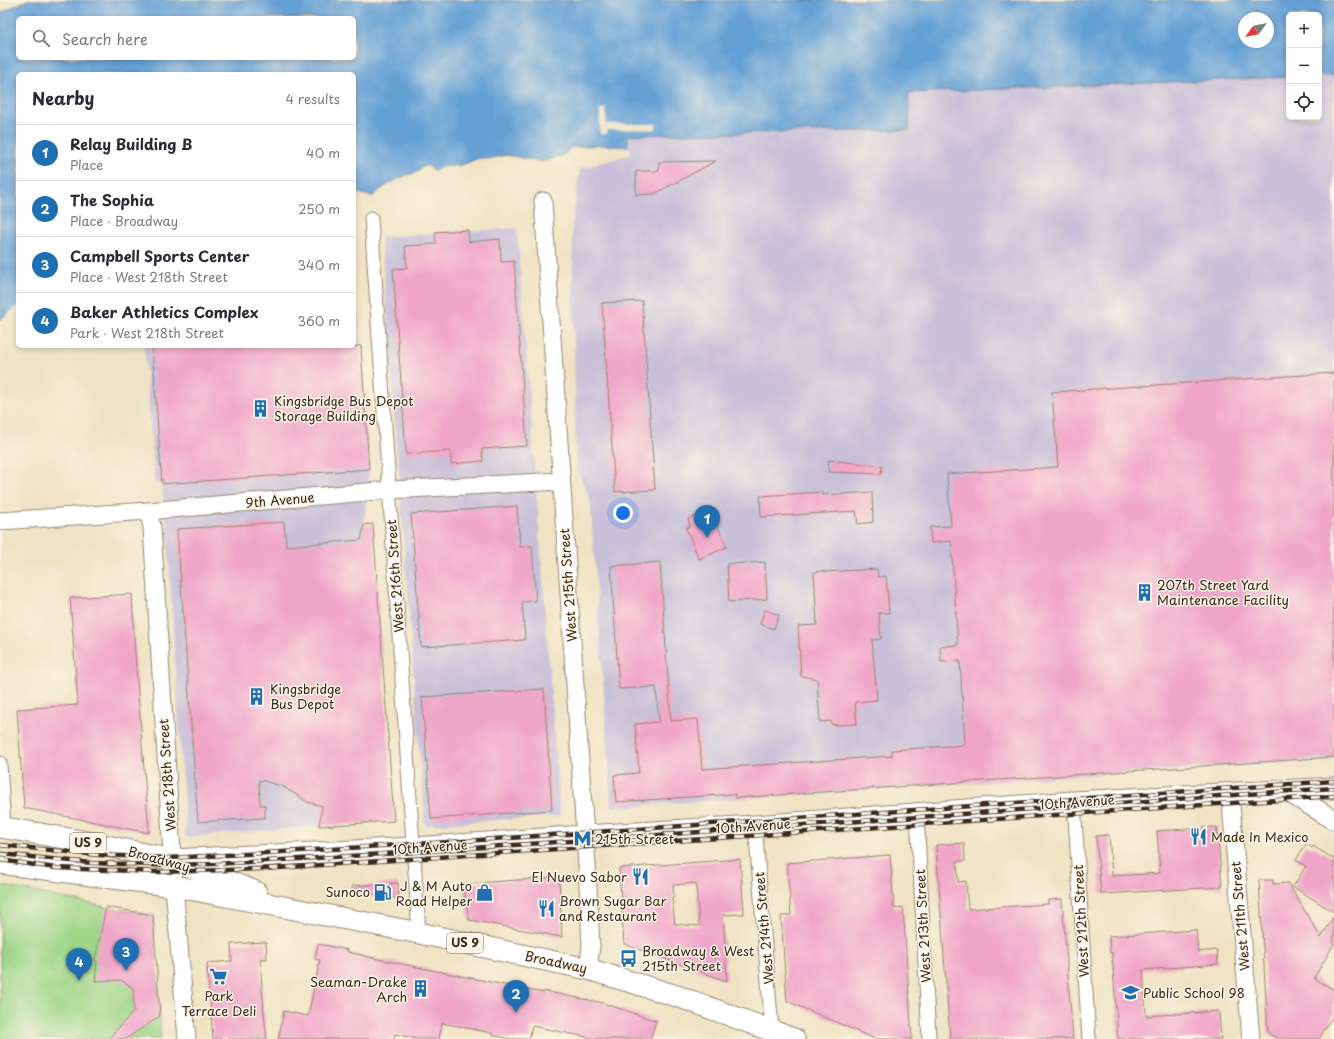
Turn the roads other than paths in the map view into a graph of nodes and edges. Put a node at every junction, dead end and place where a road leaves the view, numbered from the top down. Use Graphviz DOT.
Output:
graph roads {
  1 [pos="543,201"];
  2 [pos="371,218"];
  3 [pos="561,481"];
  4 [pos="389,490"];
  5 [pos="148,511"];
  6 [pos="0,521"];
  7 [pos="0,763"];
  8 [pos="1334,788"];
  9 [pos="1285,790"];
  10 [pos="1230,793"];
  11 [pos="1074,802"];
  12 [pos="917,814"];
  13 [pos="1334,820"];
  14 [pos="755,826"];
  15 [pos="2,827"];
  16 [pos="585,836"];
  17 [pos="414,848"];
  18 [pos="173,860"];
  19 [pos="0,863"];
  20 [pos="174,886"];
  21 [pos="311,913"];
  22 [pos="419,934"];
  23 [pos="588,969"];
  24 [pos="772,1030"];
  25 [pos="187,1039"];
  26 [pos="794,1039"];
  27 [pos="929,1039"];
  28 [pos="1088,1039"];
  29 [pos="1251,1039"];
  1 -- 3 [label="street, West 215th Street"];
  2 -- 4 [label="street, West 216th Street"];
  3 -- 4 [label="street, 9th Avenue"];
  3 -- 16 [label="street, West 215th Street"];
  4 -- 5 [label="street, 9th Avenue"];
  4 -- 17 [label="street, West 216th Street"];
  5 -- 6 [label="street, 9th Avenue"];
  5 -- 18 [label="street, West 218th Street"];
  7 -- 15 [label="street"];
  8 -- 9 [label="main road, 10th Avenue"];
  9 -- 10 [label="main road, 10th Avenue"];
  9 -- 13 [label="main road"];
  10 -- 11 [label="main road, 10th Avenue"];
  10 -- 29 [label="street, West 211th Street"];
  11 -- 12 [label="main road, 10th Avenue"];
  11 -- 28 [label="street, West 212th Street"];
  12 -- 14 [label="main road, 10th Avenue"];
  12 -- 27 [label="street, West 213th Street"];
  14 -- 16 [label="main road, 10th Avenue"];
  14 -- 24 [label="street, West 214th Street"];
  15 -- 18 [label="main road, Broadway / US 9"];
  16 -- 17 [label="main road, 10th Avenue"];
  16 -- 23 [label="street, West 215th Street"];
  17 -- 18 [label="main road, 10th Avenue"];
  17 -- 22 [label="street, West 216th Street"];
  18 -- 20 [label="street, West 218th Street"];
  18 -- 21 [label="main road, Broadway / US 9"];
  19 -- 20 [label="main road, Broadway / US 9"];
  20 -- 21 [label="main road, Broadway / US 9"];
  20 -- 25 [label="street, West 218th Street"];
  21 -- 22 [label="main road, Broadway / US 9"];
  22 -- 23 [label="main road, Broadway / US 9"];
  23 -- 24 [label="main road, Broadway / US 9"];
  24 -- 26 [label="main road, Broadway / US 9"];
}
